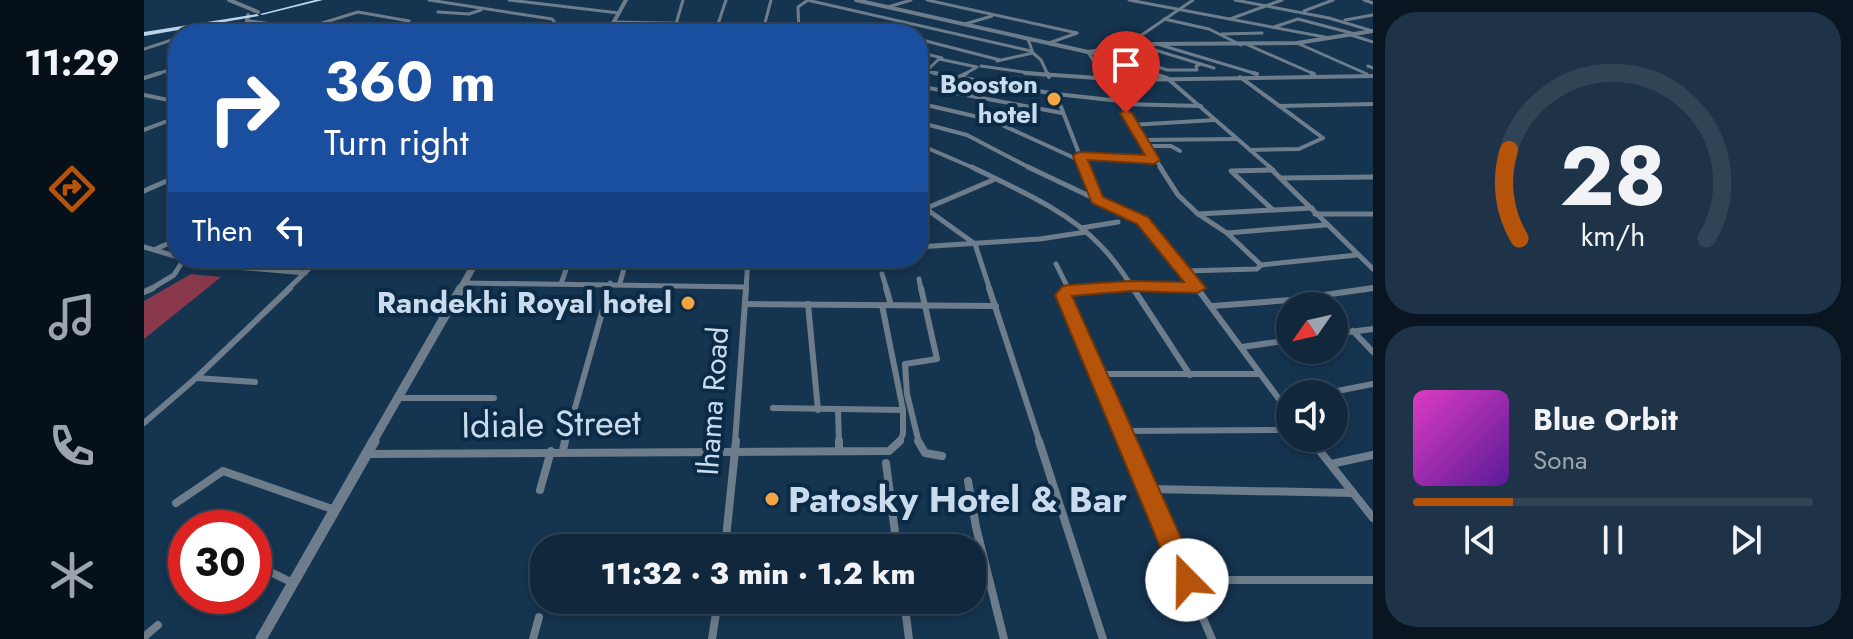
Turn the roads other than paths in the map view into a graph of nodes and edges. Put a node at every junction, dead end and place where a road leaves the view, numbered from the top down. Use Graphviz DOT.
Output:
graph roads {
  1 [pos="229,0"];
  2 [pos="318,0"];
  3 [pos="429,0"];
  4 [pos="509,0"];
  5 [pos="626,0"];
  6 [pos="683,0"];
  7 [pos="726,0"];
  8 [pos="762,0"];
  9 [pos="771,0"];
  10 [pos="808,0"];
  11 [pos="856,0"];
  12 [pos="911,0"];
  13 [pos="927,0"];
  14 [pos="1129,0"];
  15 [pos="1191,0"];
  16 [pos="1235,0"];
  17 [pos="1282,0"];
  18 [pos="1333,0"];
  19 [pos="1364,0"];
  20 [pos="1373,3"];
  21 [pos="1264,6"];
  22 [pos="477,7"];
  23 [pos="888,7"];
  24 [pos="485,8"];
  25 [pos="1179,9"];
  26 [pos="438,12"];
  27 [pos="464,13"];
  28 [pos="619,13"];
  29 [pos="1301,13"];
  30 [pos="253,15"];
  31 [pos="996,15"];
  32 [pos="1373,15"];
  33 [pos="941,19"];
  34 [pos="1164,19"];
  35 [pos="1230,19"];
  36 [pos="1341,21"];
  37 [pos="614,22"];
  38 [pos="676,23"];
  39 [pos="198,24"];
  40 [pos="204,24"];
  41 [pos="281,24"];
  42 [pos="319,24"];
  43 [pos="403,24"];
  44 [pos="556,24"];
  45 [pos="718,24"];
  46 [pos="763,24"];
  47 [pos="799,24"];
  48 [pos="909,24"];
  49 [pos="965,24"];
  50 [pos="1274,27"];
  51 [pos="168,29"];
  52 [pos="168,29"];
  53 [pos="930,29"];
  54 [pos="1373,31"];
  55 [pos="144,33"];
  56 [pos="1262,33"];
  57 [pos="1221,34"];
  58 [pos="1141,35"];
  59 [pos="1353,35"];
  60 [pos="1028,39"];
  61 [pos="1331,39"];
  62 [pos="168,41"];
  63 [pos="928,42"];
  64 [pos="1373,42"];
  65 [pos="1049,43"];
  66 [pos="1297,43"];
  67 [pos="1159,44"];
  68 [pos="1241,45"];
  69 [pos="1248,45"];
  70 [pos="1124,47"];
  71 [pos="1145,47"];
  72 [pos="144,49"];
  73 [pos="1107,49"];
  74 [pos="1032,52"];
  75 [pos="1088,52"];
  76 [pos="928,55"];
  77 [pos="945,60"];
  78 [pos="1000,60"];
  79 [pos="1201,64"];
  80 [pos="928,65"];
  81 [pos="979,66"];
  82 [pos="1214,68"];
  83 [pos="168,70"];
  84 [pos="928,71"];
  85 [pos="1317,76"];
  86 [pos="1372,76"];
  87 [pos="959,77"];
  88 [pos="1049,77"];
  89 [pos="1240,77"];
  90 [pos="1266,77"];
  91 [pos="144,78"];
  92 [pos="1167,78"];
  93 [pos="1107,79"];
  94 [pos="928,88"];
  95 [pos="1056,94"];
  96 [pos="146,96"];
  97 [pos="168,100"];
  98 [pos="1120,102"];
  99 [pos="1373,104"];
  100 [pos="928,105"];
  101 [pos="1201,106"];
  102 [pos="1279,106"];
  103 [pos="1062,113"];
  104 [pos="1217,120"];
  105 [pos="168,121"];
  106 [pos="928,125"];
  107 [pos="1131,125"];
  108 [pos="144,130"];
  109 [pos="1238,139"];
  110 [pos="1141,140"];
  111 [pos="1145,146"];
  112 [pos="928,149"];
  113 [pos="1250,150"];
  114 [pos="1180,151"];
  115 [pos="1080,158"];
  116 [pos="1154,160"];
  117 [pos="1273,170"];
  118 [pos="1373,177"];
  119 [pos="1282,178"];
  120 [pos="168,180"];
  121 [pos="993,180"];
  122 [pos="144,191"];
  123 [pos="1097,200"];
  124 [pos="928,208"];
  125 [pos="928,209"];
  126 [pos="1273,210"];
  127 [pos="1313,211"];
  128 [pos="1198,214"];
  129 [pos="1371,215"];
  130 [pos="1118,222"];
  131 [pos="1325,225"];
  132 [pos="1084,230"];
  133 [pos="1227,233"];
  134 [pos="168,243"];
  135 [pos="975,244"];
  136 [pos="928,246"];
  137 [pos="144,247"];
  138 [pos="155,249"];
  139 [pos="168,254"];
  140 [pos="1357,255"];
  141 [pos="1056,264"];
  142 [pos="1261,265"];
  143 [pos="183,268"];
  144 [pos="247,268"];
  145 [pos="310,268"];
  146 [pos="473,268"];
  147 [pos="567,268"];
  148 [pos="624,268"];
  149 [pos="747,268"];
  150 [pos="1373,269"];
  151 [pos="1184,271"];
  152 [pos="305,273"];
  153 [pos="882,274"];
  154 [pos="919,279"];
  155 [pos="465,283"];
  156 [pos="610,283"];
  157 [pos="620,283"];
  158 [pos="561,284"];
  159 [pos="1130,286"];
  160 [pos="746,287"];
  161 [pos="1197,288"];
  162 [pos="1373,288"];
  163 [pos="1069,290"];
  164 [pos="144,292"];
  165 [pos="745,304"];
  166 [pos="808,304"];
  167 [pos="886,305"];
  168 [pos="927,306"];
  169 [pos="996,306"];
  170 [pos="1212,306"];
  171 [pos="1373,329"];
  172 [pos="1352,331"];
  173 [pos="1348,332"];
  174 [pos="1276,342"];
  175 [pos="1242,347"];
  176 [pos="1373,352"];
  177 [pos="1099,374"];
  178 [pos="1258,374"];
  179 [pos="1190,375"];
  180 [pos="196,378"];
  181 [pos="255,382"];
  182 [pos="1373,384"];
  183 [pos="1348,389"];
  184 [pos="1276,397"];
  185 [pos="400,398"];
  186 [pos="494,398"];
  187 [pos="773,408"];
  188 [pos="818,410"];
  189 [pos="838,410"];
  190 [pos="903,410"];
  191 [pos="144,423"];
  192 [pos="1276,430"];
  193 [pos="1124,431"];
  194 [pos="735,449"];
  195 [pos="563,450"];
  196 [pos="839,450"];
  197 [pos="551,451"];
  198 [pos="1321,452"];
  199 [pos="368,454"];
  200 [pos="1373,455"];
  201 [pos="942,456"];
  202 [pos="886,463"];
  203 [pos="1331,464"];
  204 [pos="968,481"];
  205 [pos="1149,489"];
  206 [pos="540,490"];
  207 [pos="1353,493"];
  208 [pos="176,503"];
  209 [pos="335,510"];
  210 [pos="1373,518"];
  211 [pos="726,534"];
  212 [pos="895,534"];
  213 [pos="272,573"];
  214 [pos="1187,580"];
  215 [pos="1373,580"];
  216 [pos="293,583"];
  217 [pos="716,614"];
  218 [pos="906,614"];
  219 [pos="539,617"];
  220 [pos="158,625"];
  221 [pos="144,637"];
  222 [pos="261,639"];
  223 [pos="533,639"];
  224 [pos="712,639"];
  225 [pos="909,639"];
  226 [pos="1004,639"];
  227 [pos="1103,639"];
  228 [pos="1212,639"];
  1 -- 30 [label="street"];
  2 -- 30 [label="highway"];
  3 -- 22 [label="street"];
  4 -- 28 [label="street"];
  5 -- 28 [label="street"];
  6 -- 38 [label="street"];
  7 -- 45 [label="street"];
  8 -- 9 [label="street"];
  9 -- 46 [label="street"];
  10 -- 47 [label="street"];
  10 -- 48 [label="street"];
  11 -- 23 [label="street"];
  12 -- 23 [label="street"];
  13 -- 31 [label="street"];
  14 -- 25 [label="street"];
  15 -- 25 [label="street"];
  16 -- 21 [label="street"];
  17 -- 21 [label="street"];
  18 -- 29 [label="street"];
  19 -- 20 [label="street"];
  21 -- 29 [label="street"];
  21 -- 35 [label="street"];
  22 -- 24 [label="street"];
  22 -- 27 [label="street"];
  23 -- 33 [label="street"];
  24 -- 27 [label="street"];
  24 -- 44 [label="street"];
  25 -- 34 [label="street"];
  25 -- 35 [label="street"];
  26 -- 27 [label="street"];
  28 -- 37 [label="street"];
  29 -- 36 [label="street"];
  30 -- 39 [label="highway"];
  30 -- 40 [label="highway"];
  30 -- 41 [label="street"];
  31 -- 49 [label="street"];
  31 -- 65 [label="street"];
  32 -- 36 [label="street"];
  33 -- 49 [label="street"];
  33 -- 53 [label="street"];
  34 -- 57 [label="street"];
  34 -- 58 [label="street"];
  35 -- 50 [label="street"];
  36 -- 54 [label="street"];
  37 -- 38 [label="street"];
  38 -- 45 [label="street"];
  42 -- 43 [label="street"];
  49 -- 60 [label="street"];
  50 -- 59 [label="street"];
  50 -- 61 [label="street"];
  51 -- 55 [label="highway"];
  52 -- 55 [label="highway"];
  53 -- 74 [label="street"];
  54 -- 59 [label="street"];
  56 -- 57 [label="street"];
  57 -- 68 [label="street"];
  58 -- 67 [label="street"];
  58 -- 70 [label="street"];
  59 -- 61 [label="street"];
  59 -- 64 [label="street"];
  60 -- 65 [label="street"];
  60 -- 74 [label="street"];
  61 -- 66 [label="street"];
  62 -- 72 [label="street"];
  63 -- 78 [label="street"];
  65 -- 75 [label="street"];
  66 -- 69 [label="street"];
  66 -- 86 [label="street"];
  67 -- 68 [label="street"];
  67 -- 70 [label="street"];
  67 -- 90 [label="street"];
  68 -- 69 [label="street"];
  69 -- 85 [label="street"];
  70 -- 73 [label="street"];
  71 -- 79 [label="street"];
  73 -- 75 [label="street"];
  73 -- 79 [label="street"];
  74 -- 78 [label="street"];
  74 -- 88 [label="street"];
  75 -- 92 [label="street"];
  75 -- 93 [label="street"];
  76 -- 77 [label="street"];
  77 -- 80 [label="street"];
  77 -- 81 [label="street"];
  78 -- 81 [label="street"];
  79 -- 82 [label="street"];
  81 -- 87 [label="street"];
  81 -- 88 [label="street"];
  83 -- 91 [label="street"];
  84 -- 87 [label="street"];
  85 -- 86 [label="street"];
  85 -- 90 [label="street"];
  87 -- 95 [label="street"];
  88 -- 93 [label="street"];
  89 -- 90 [label="street"];
  89 -- 92 [label="street"];
  89 -- 102 [label="street"];
  92 -- 93 [label="street"];
  92 -- 101 [label="street"];
  93 -- 98 [label="street"];
  94 -- 103 [label="street"];
  95 -- 98 [label="street"];
  95 -- 103 [label="street"];
  96 -- 97 [label="street"];
  98 -- 101 [label="street"];
  98 -- 107 [label="street"];
  99 -- 102 [label="street"];
  100 -- 115 [label="street"];
  101 -- 104 [label="street"];
  102 -- 113 [label="street"];
  103 -- 115 [label="street"];
  104 -- 107 [label="street"];
  104 -- 109 [label="street"];
  105 -- 108 [label="street"];
  106 -- 123 [label="street"];
  107 -- 110 [label="street"];
  109 -- 110 [label="street"];
  109 -- 113 [label="street"];
  110 -- 111 [label="street"];
  111 -- 114 [label="street"];
  111 -- 116 [label="street"];
  112 -- 121 [label="street"];
  113 -- 117 [label="street"];
  115 -- 116 [label="street"];
  115 -- 123 [label="street"];
  116 -- 128 [label="street"];
  117 -- 119 [label="street"];
  117 -- 126 [label="street"];
  118 -- 119 [label="street"];
  119 -- 127 [label="street"];
  120 -- 122 [label="street"];
  121 -- 124 [label="street"];
  121 -- 132 [label="street"];
  123 -- 151 [label="street"];
  125 -- 135 [label="street"];
  126 -- 127 [label="street"];
  126 -- 128 [label="street"];
  127 -- 129 [label="street"];
  127 -- 131 [label="street"];
  128 -- 133 [label="street"];
  130 -- 132 [label="street"];
  131 -- 133 [label="street"];
  131 -- 140 [label="street"];
  132 -- 135 [label="street"];
  132 -- 159 [label="street"];
  133 -- 142 [label="street"];
  134 -- 138 [label="street"];
  135 -- 136 [label="street"];
  135 -- 169 [label="street"];
  137 -- 138 [label="street"];
  138 -- 139 [label="street"];
  140 -- 142 [label="street"];
  140 -- 150 [label="street"];
  141 -- 163 [label="street"];
  142 -- 151 [label="street"];
  143 -- 164 [label="street"];
  144 -- 152 [label="street"];
  145 -- 152 [label="street"];
  146 -- 155 [label="street"];
  147 -- 158 [label="street"];
  148 -- 157 [label="street"];
  149 -- 160 [label="street, Ihama Road"];
  151 -- 161 [label="street"];
  152 -- 180 [label="street"];
  153 -- 167 [label="street"];
  154 -- 168 [label="street"];
  155 -- 158 [label="street"];
  155 -- 185 [label="street"];
  156 -- 157 [label="street"];
  156 -- 158 [label="street"];
  156 -- 195 [label="street"];
  157 -- 160 [label="street"];
  159 -- 161 [label="street"];
  159 -- 163 [label="street"];
  159 -- 179 [label="street"];
  160 -- 165 [label="street, Ihama Road"];
  161 -- 170 [label="street"];
  162 -- 170 [label="street"];
  163 -- 177 [label="street"];
  165 -- 166 [label="street"];
  165 -- 194 [label="street, Ihama Road"];
  166 -- 167 [label="street"];
  166 -- 188 [label="street"];
  167 -- 168 [label="street"];
  167 -- 190 [label="street"];
  168 -- 169 [label="street"];
  168 -- 201 [label="street"];
  169 -- 227 [label="street"];
  170 -- 175 [label="street"];
  171 -- 172 [label="street"];
  172 -- 173 [label="street"];
  172 -- 176 [label="street"];
  174 -- 175 [label="street"];
  175 -- 178 [label="street"];
  177 -- 179 [label="street"];
  177 -- 193 [label="street"];
  178 -- 179 [label="street"];
  178 -- 184 [label="street"];
  180 -- 181 [label="street"];
  180 -- 191 [label="street"];
  182 -- 183 [label="street"];
  185 -- 186 [label="street"];
  185 -- 199 [label="street"];
  187 -- 188 [label="street"];
  188 -- 189 [label="street"];
  189 -- 190 [label="street"];
  189 -- 196 [label="street"];
  190 -- 196 [label="street, Idiale Street"];
  192 -- 193 [label="street"];
  193 -- 205 [label="street"];
  194 -- 195 [label="street, Idiale Street"];
  194 -- 196 [label="street, Idiale Street"];
  194 -- 211 [label="street, Ihama Road"];
  195 -- 197 [label="street, Idiale Street"];
  197 -- 199 [label="street, Idiale Street"];
  197 -- 206 [label="street"];
  198 -- 203 [label="street"];
  199 -- 209 [label="street"];
  200 -- 203 [label="street"];
  202 -- 212 [label="street"];
  203 -- 207 [label="street"];
  204 -- 226 [label="street"];
  205 -- 207 [label="street"];
  205 -- 214 [label="street"];
  207 -- 210 [label="street"];
  208 -- 209 [label="street"];
  209 -- 216 [label="street"];
  213 -- 216 [label="street"];
  214 -- 215 [label="street"];
  214 -- 228 [label="street"];
  216 -- 222 [label="street"];
  217 -- 224 [label="street"];
  218 -- 225 [label="street"];
  219 -- 223 [label="street"];
  220 -- 221 [label="street"];
}
